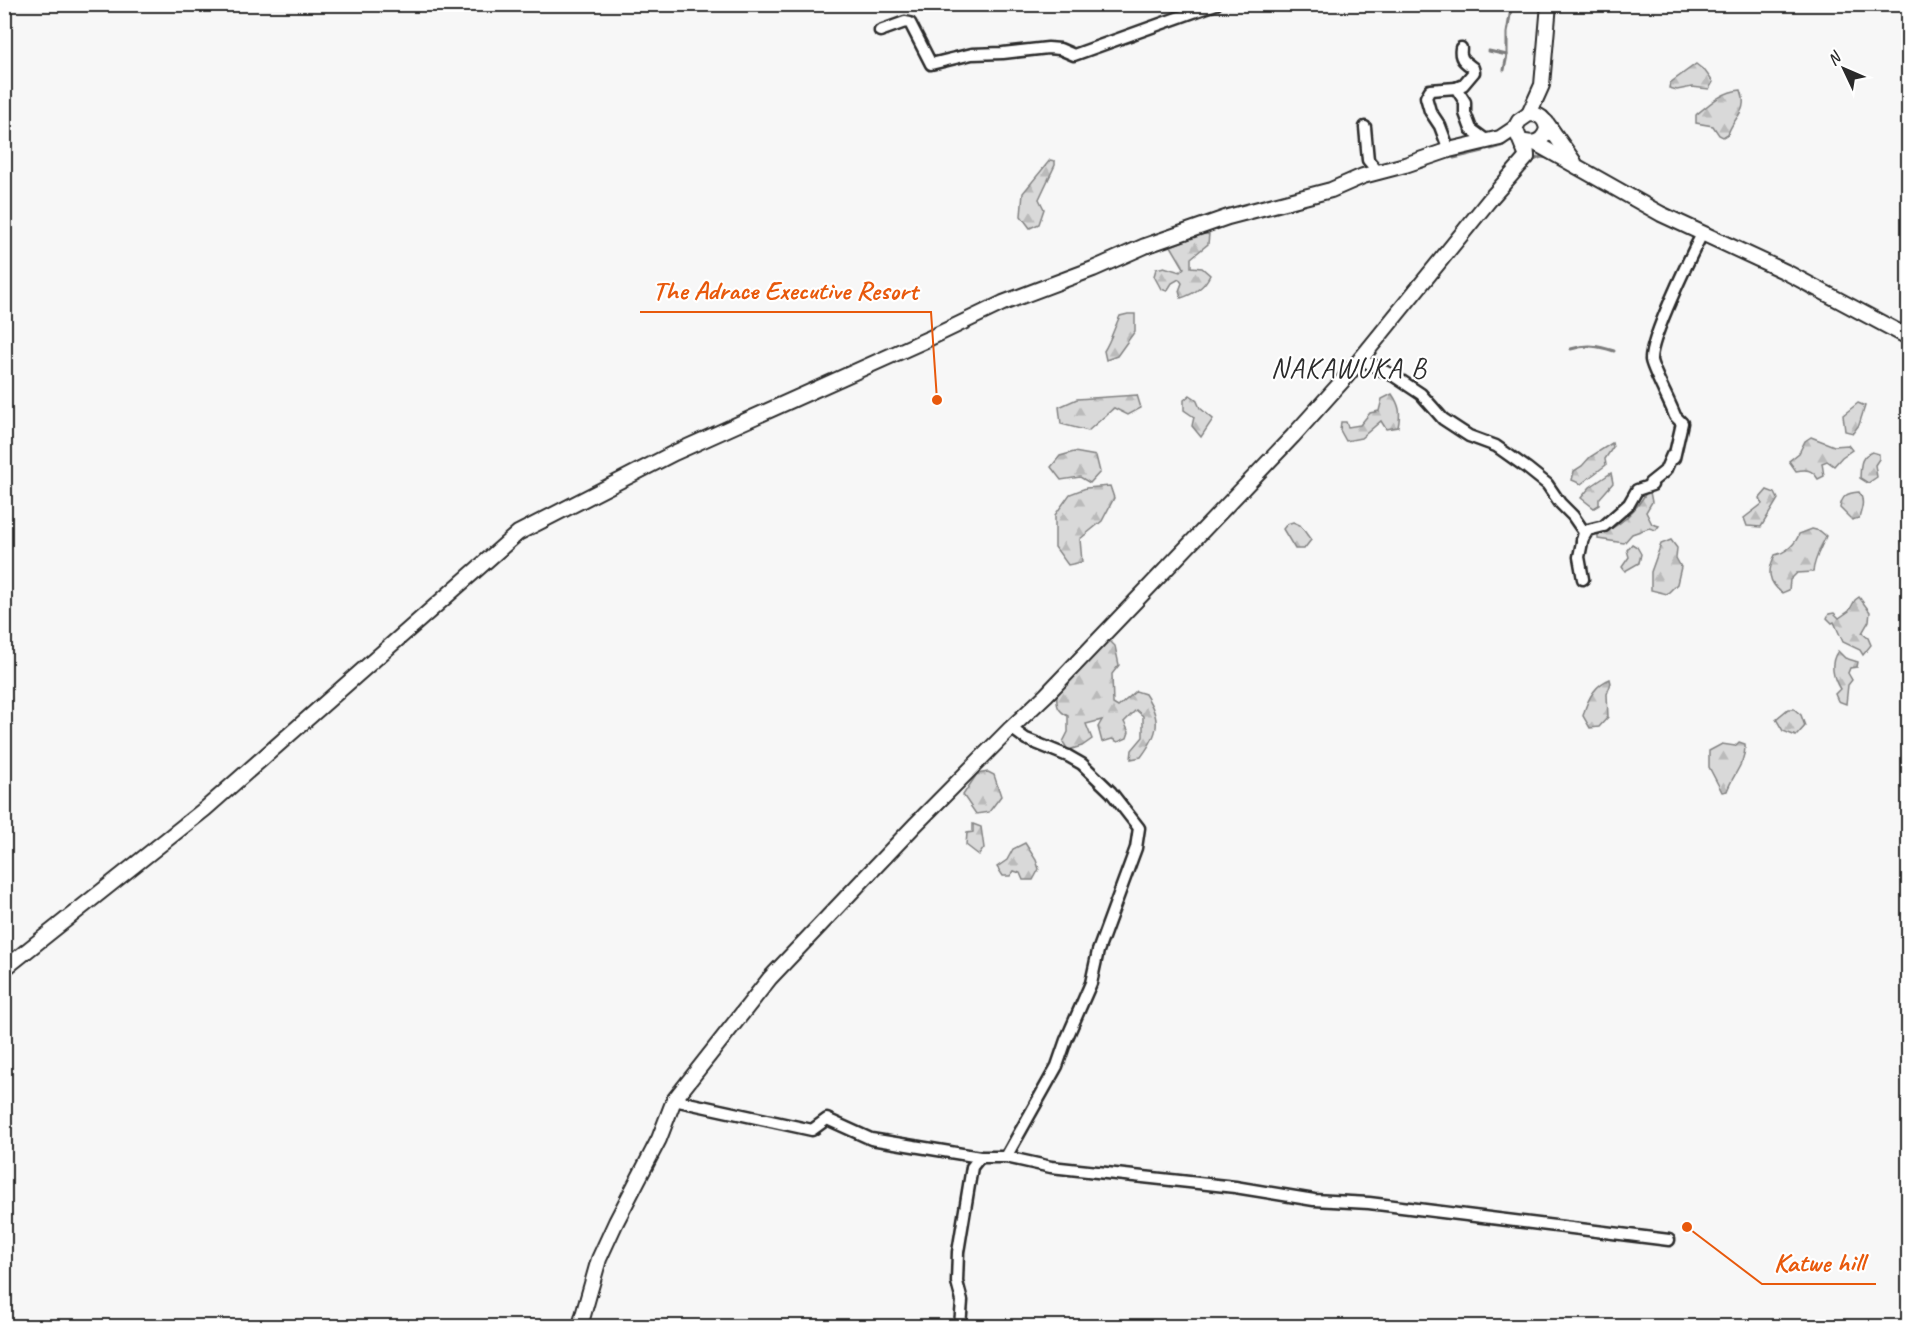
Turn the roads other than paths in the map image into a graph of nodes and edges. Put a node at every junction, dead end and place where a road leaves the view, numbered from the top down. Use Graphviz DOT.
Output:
graph roads {
  1 [pos="1216,4"];
  2 [pos="1549,4"];
  3 [pos="880,31"];
  4 [pos="1461,48"];
  5 [pos="1542,85"];
  6 [pos="1456,88"];
  7 [pos="1529,114"];
  8 [pos="1544,120"];
  9 [pos="1365,128"];
  10 [pos="1515,128"];
  11 [pos="1486,140"];
  12 [pos="1535,143"];
  13 [pos="1449,150"];
  14 [pos="1527,158"];
  15 [pos="1577,167"];
  16 [pos="1379,173"];
  17 [pos="1702,234"];
  18 [pos="1908,337"];
  19 [pos="1360,359"];
  20 [pos="1582,540"];
  21 [pos="1582,579"];
  22 [pos="1011,728"];
  23 [pos="4,969"];
  24 [pos="674,1100"];
  25 [pos="980,1157"];
  26 [pos="1006,1157"];
  27 [pos="1669,1240"];
  28 [pos="580,1326"];
  29 [pos="960,1326"];
  1 -- 3 [label="street"];
  2 -- 5 [label="main road"];
  4 -- 6 [label="street"];
  5 -- 7 [label="main road"];
  5 -- 8 [label="main road"];
  6 -- 11 [label="street"];
  6 -- 13 [label="street"];
  7 -- 8 [label="main road"];
  7 -- 10 [label="main road"];
  8 -- 12 [label="main road"];
  8 -- 15 [label="main road"];
  9 -- 16 [label="street"];
  10 -- 11 [label="main road"];
  10 -- 14 [label="main road"];
  11 -- 13 [label="main road"];
  12 -- 14 [label="main road"];
  12 -- 15 [label="main road"];
  13 -- 16 [label="main road"];
  14 -- 19 [label="main road"];
  15 -- 17 [label="main road"];
  16 -- 23 [label="main road"];
  17 -- 18 [label="main road"];
  17 -- 20 [label="street"];
  19 -- 20 [label="street"];
  19 -- 22 [label="main road"];
  20 -- 21 [label="street"];
  22 -- 24 [label="main road"];
  22 -- 26 [label="street"];
  24 -- 25 [label="street"];
  24 -- 28 [label="main road"];
  25 -- 26 [label="street"];
  25 -- 29 [label="street"];
  26 -- 27 [label="street"];
}
